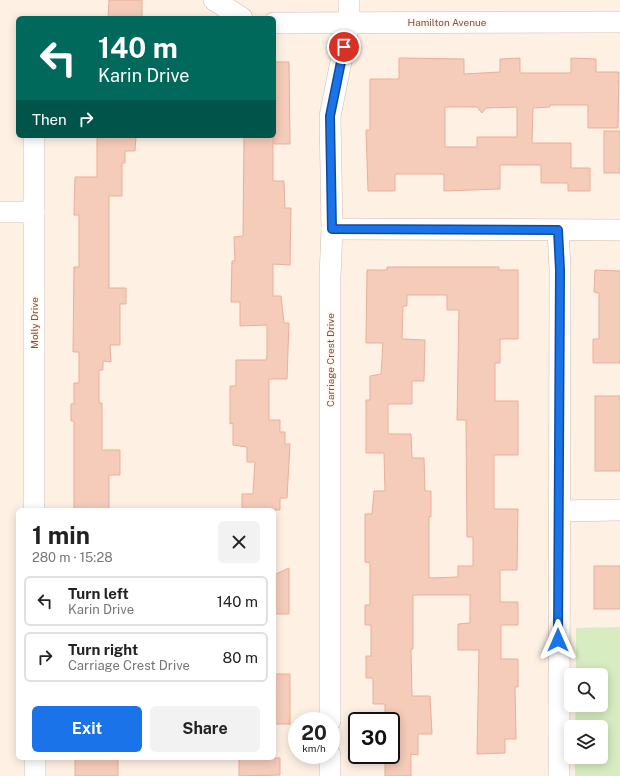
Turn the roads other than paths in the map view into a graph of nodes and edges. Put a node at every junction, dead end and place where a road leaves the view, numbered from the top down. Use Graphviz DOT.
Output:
graph roads {
  1 [pos="214,0"];
  2 [pos="349,0"];
  3 [pos="239,16"];
  4 [pos="349,22"];
  5 [pos="620,22"];
  6 [pos="276,23"];
  7 [pos="34,138"];
  8 [pos="0,212"];
  9 [pos="34,212"];
  10 [pos="332,229"];
  11 [pos="558,230"];
  12 [pos="620,230"];
  13 [pos="34,508"];
  14 [pos="620,510"];
  15 [pos="560,511"];
  16 [pos="330,712"];
  17 [pos="35,760"];
  18 [pos="330,764"];
  19 [pos="35,776"];
  20 [pos="330,776"];
  21 [pos="559,776"];
  1 -- 3 [label="street"];
  2 -- 4 [label="street, Carriage Crest Drive"];
  4 -- 5 [label="street, Hamilton Avenue"];
  4 -- 6 [label="street, Hamilton Avenue"];
  4 -- 10 [label="street, Carriage Crest Drive"];
  7 -- 9 [label="street, Molly Drive"];
  8 -- 9 [label="street"];
  9 -- 13 [label="street, Molly Drive"];
  10 -- 11 [label="street"];
  10 -- 16 [label="street, Carriage Crest Drive"];
  11 -- 12 [label="street"];
  11 -- 15 [label="street"];
  14 -- 15 [label="street"];
  15 -- 21 [label="street"];
  17 -- 19 [label="street"];
  18 -- 20 [label="street"];
}
